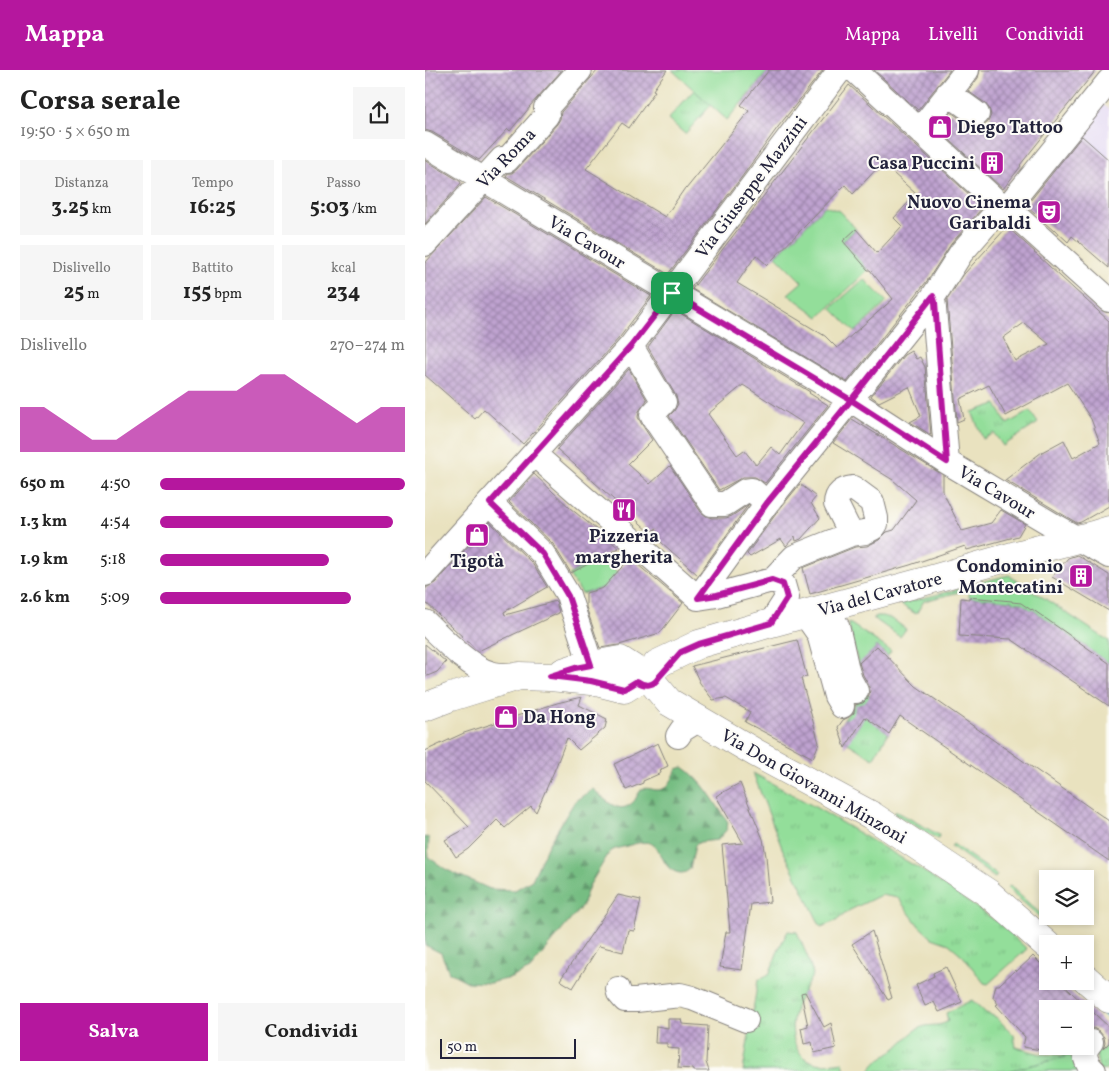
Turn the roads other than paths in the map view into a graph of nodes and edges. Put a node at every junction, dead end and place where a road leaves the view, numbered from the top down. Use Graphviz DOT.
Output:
graph roads {
  1 [pos="580,70"];
  2 [pos="840,70"];
  3 [pos="854,70"];
  4 [pos="967,70"];
  5 [pos="1109,81"];
  6 [pos="948,94"];
  7 [pos="977,114"];
  8 [pos="919,130"];
  9 [pos="425,144"];
  10 [pos="484,179"];
  11 [pos="1004,207"];
  12 [pos="425,244"];
  13 [pos="672,293"];
  14 [pos="933,296"];
  15 [pos="1109,300"];
  16 [pos="631,346"];
  17 [pos="851,400"];
  18 [pos="534,454"];
  19 [pos="947,462"];
  20 [pos="490,503"];
  21 [pos="767,503"];
  22 [pos="1109,530"];
  23 [pos="851,534"];
  24 [pos="1077,539"];
  25 [pos="1109,556"];
  26 [pos="425,574"];
  27 [pos="772,580"];
  28 [pos="698,598"];
  29 [pos="816,611"];
  30 [pos="425,622"];
  31 [pos="771,623"];
  32 [pos="591,665"];
  33 [pos="648,675"];
  34 [pos="519,676"];
  35 [pos="550,676"];
  36 [pos="849,699"];
  37 [pos="425,707"];
  38 [pos="1039,938"];
  39 [pos="1094,986"];
  40 [pos="618,989"];
  41 [pos="1109,999"];
  42 [pos="747,1020"];
  43 [pos="1085,1055"];
  44 [pos="1094,1071"];
  1 -- 10 [label="street, Via Roma"];
  2 -- 13 [label="street, Via Giuseppe Mazzini"];
  3 -- 8 [label="street"];
  4 -- 6 [label="street"];
  5 -- 11 [label="street"];
  6 -- 7 [label="street"];
  6 -- 8 [label="street"];
  8 -- 11 [label="street"];
  9 -- 10 [label="street, Via Cavour"];
  10 -- 12 [label="street, Via Roma"];
  10 -- 13 [label="street, Via Cavour"];
  11 -- 14 [label="street"];
  11 -- 15 [label="street"];
  13 -- 16 [label="street, Via Giuseppe Mazzini"];
  13 -- 17 [label="street, Via Cavour"];
  14 -- 17 [label="street"];
  14 -- 19 [label="street"];
  16 -- 18 [label="street, Via Giuseppe Mazzini"];
  16 -- 21 [label="street"];
  17 -- 19 [label="street, Via Cavour"];
  17 -- 21 [label="street"];
  18 -- 20 [label="street, Via Giuseppe Mazzini"];
  18 -- 28 [label="street"];
  19 -- 24 [label="street, Via Cavour"];
  20 -- 26 [label="street, Via Giuseppe Mazzini"];
  20 -- 32 [label="street"];
  21 -- 28 [label="street"];
  22 -- 24 [label="main road, Via del Cavatore"];
  23 -- 27 [label="street"];
  24 -- 25 [label="street, Via Cavour"];
  24 -- 29 [label="main road, Via del Cavatore"];
  27 -- 28 [label="street"];
  27 -- 31 [label="street"];
  29 -- 31 [label="main road, Via del Cavatore"];
  29 -- 36 [label="street"];
  30 -- 34 [label="street"];
  31 -- 33 [label="main road, Via del Cavatore"];
  32 -- 33 [label="main road, Via Don Giovanni Minzoni"];
  32 -- 35 [label="main road, Via Don Giovanni Minzoni"];
  33 -- 35 [label="main road, Via Don Giovanni Minzoni"];
  33 -- 38 [label="main road, Via Don Giovanni Minzoni"];
  34 -- 35 [label="main road, Via Don Giovanni Minzoni"];
  34 -- 37 [label="main road, Via Don Giovanni Minzoni"];
  39 -- 41 [label="main road"];
  40 -- 42 [label="street"];
  43 -- 44 [label="street"];
}
